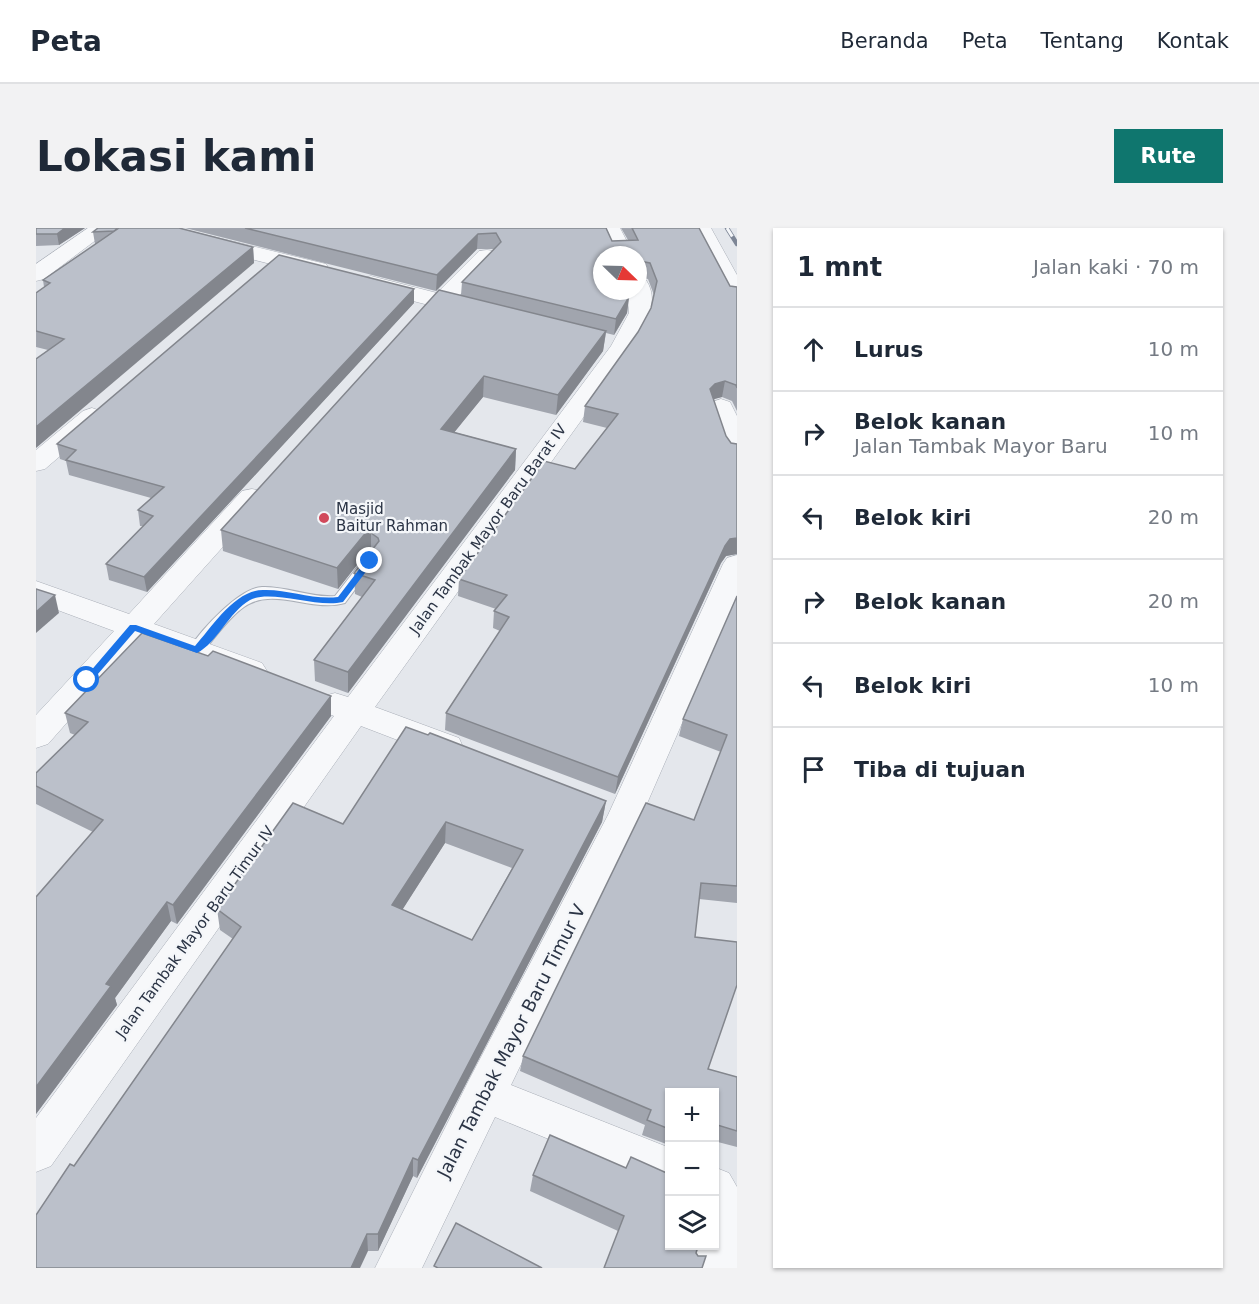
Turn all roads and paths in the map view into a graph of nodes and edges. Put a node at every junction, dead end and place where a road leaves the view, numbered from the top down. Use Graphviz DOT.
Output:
graph roads {
  1 [pos="102,228"];
  2 [pos="151,228"];
  3 [pos="610,228"];
  4 [pos="701,228"];
  5 [pos="75,238"];
  6 [pos="619,246"];
  7 [pos="488,256"];
  8 [pos="36,274"];
  9 [pos="737,296"];
  10 [pos="640,300"];
  11 [pos="431,306"];
  12 [pos="498,316"];
  13 [pos="107,402"];
  14 [pos="722,407"];
  15 [pos="737,452"];
  16 [pos="36,463"];
  17 [pos="267,480"];
  18 [pos="370,561"];
  19 [pos="737,564"];
  20 [pos="36,591"];
  21 [pos="133,627"];
  22 [pos="197,650"];
  23 [pos="281,683"];
  24 [pos="312,695"];
  25 [pos="354,712"];
  26 [pos="36,736"];
  27 [pos="473,757"];
  28 [pos="484,1093"];
  29 [pos="36,1152"];
  30 [pos="665,1167"];
  31 [pos="719,1195"];
  32 [pos="398,1268"];
  33 [pos="715,1268"];
  1 -- 5 [label="street"];
  2 -- 11 [label="street"];
  3 -- 6 [label="street"];
  4 -- 9 [label="street"];
  5 -- 8 [label="street"];
  7 -- 11 [label="street"];
  10 -- 25 [label="street, Jalan Tambak Mayor Baru Barat IV"];
  11 -- 12 [label="street"];
  13 -- 16 [label="street"];
  14 -- 15 [label="street"];
  17 -- 21 [label="street"];
  18 -- 22 [label="lane"];
  19 -- 28 [label="street, Jalan Tambak Mayor Baru Timur V"];
  20 -- 21 [label="street"];
  21 -- 22 [label="street"];
  21 -- 26 [label="street"];
  22 -- 23 [label="street"];
  24 -- 25 [label="street"];
  25 -- 27 [label="street"];
  25 -- 29 [label="street, Jalan Tambak Mayor Baru Timur IV"];
  28 -- 30 [label="street"];
  28 -- 32 [label="street, Jalan Tambak Mayor Baru Timur V"];
  31 -- 33 [label="street"];
}
